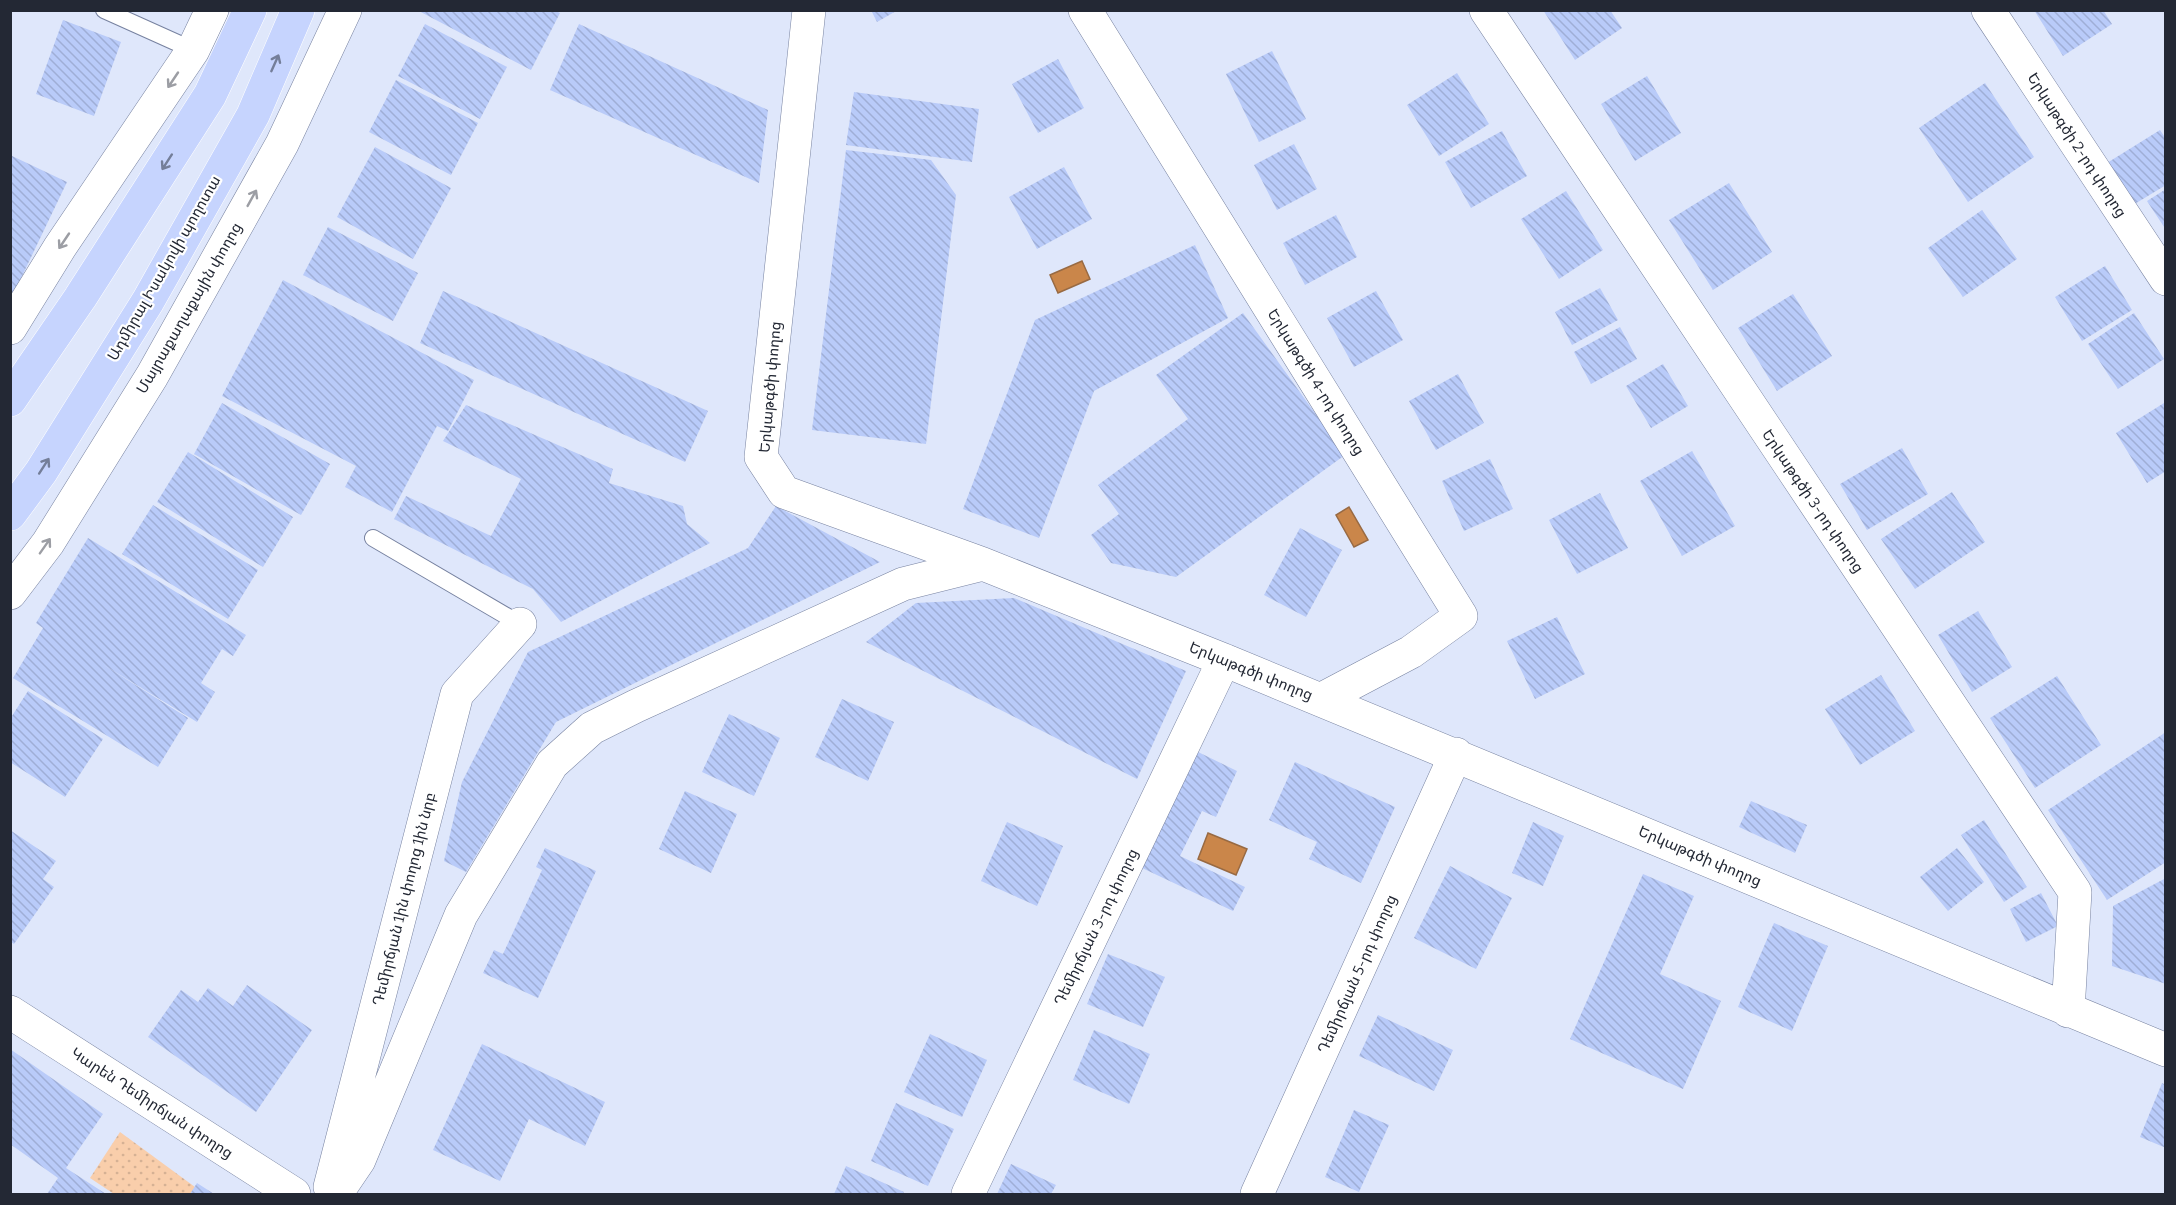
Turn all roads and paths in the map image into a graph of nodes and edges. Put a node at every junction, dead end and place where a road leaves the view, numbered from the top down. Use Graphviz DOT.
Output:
graph roads {
  1 [pos="104,10"];
  2 [pos="212,10"];
  3 [pos="250,10"];
  4 [pos="298,10"];
  5 [pos="345,10"];
  6 [pos="809,10"];
  7 [pos="1085,10"];
  8 [pos="1486,10"];
  9 [pos="1988,10"];
  10 [pos="193,50"];
  11 [pos="2166,279"];
  12 [pos="12,324"];
  13 [pos="54,336"];
  14 [pos="10,400"];
  15 [pos="10,514"];
  16 [pos="373,538"];
  17 [pos="983,564"];
  18 [pos="10,593"];
  19 [pos="520,624"];
  20 [pos="1224,660"];
  21 [pos="1322,699"];
  22 [pos="1456,754"];
  23 [pos="2068,1011"];
  24 [pos="10,1012"];
  25 [pos="2166,1050"];
  26 [pos="294,1194"];
  27 [pos="328,1194"];
  28 [pos="336,1194"];
  29 [pos="968,1194"];
  30 [pos="1257,1194"];
  1 -- 10 [label="lane"];
  2 -- 10 [label="street"];
  3 -- 13 [label="highway, one-way"];
  15 -- 4 [label="highway, Ադմիրալ Իսակովի պողոտա, one-way"];
  18 -- 5 [label="street, Մայրաքաղաքային փողոց, one-way"];
  6 -- 17 [label="street, Երկաթգծի փողոց"];
  7 -- 21 [label="street, Երկաթգծի 4-րդ փողոց"];
  8 -- 23 [label="street, Երկաթգծի 3-րդ փողոց"];
  9 -- 11 [label="street, Երկաթգծի 2-րդ փողոց"];
  10 -- 12 [label="street, one-way"];
  12 -- 13 [label="street"];
  13 -- 14 [label="highway"];
  16 -- 19 [label="lane"];
  17 -- 20 [label="street, Երկաթգծի փողոց"];
  17 -- 28 [label="street"];
  19 -- 27 [label="street, Դեմիրճյան 1ին փողոց 1ին նրբ"];
  20 -- 21 [label="street, Երկաթգծի փողոց"];
  20 -- 29 [label="street, Դեմիրճյան 3-րդ փողոց"];
  21 -- 22 [label="street, Երկաթգծի փողոց"];
  22 -- 23 [label="street, Երկաթգծի փողոց"];
  22 -- 30 [label="street, Դեմիրճյան 5-րդ փողոց"];
  23 -- 25 [label="street, Երկաթգծի փողոց"];
  24 -- 26 [label="street, Կարեն Դեմիրճյան փողոց"];
}
